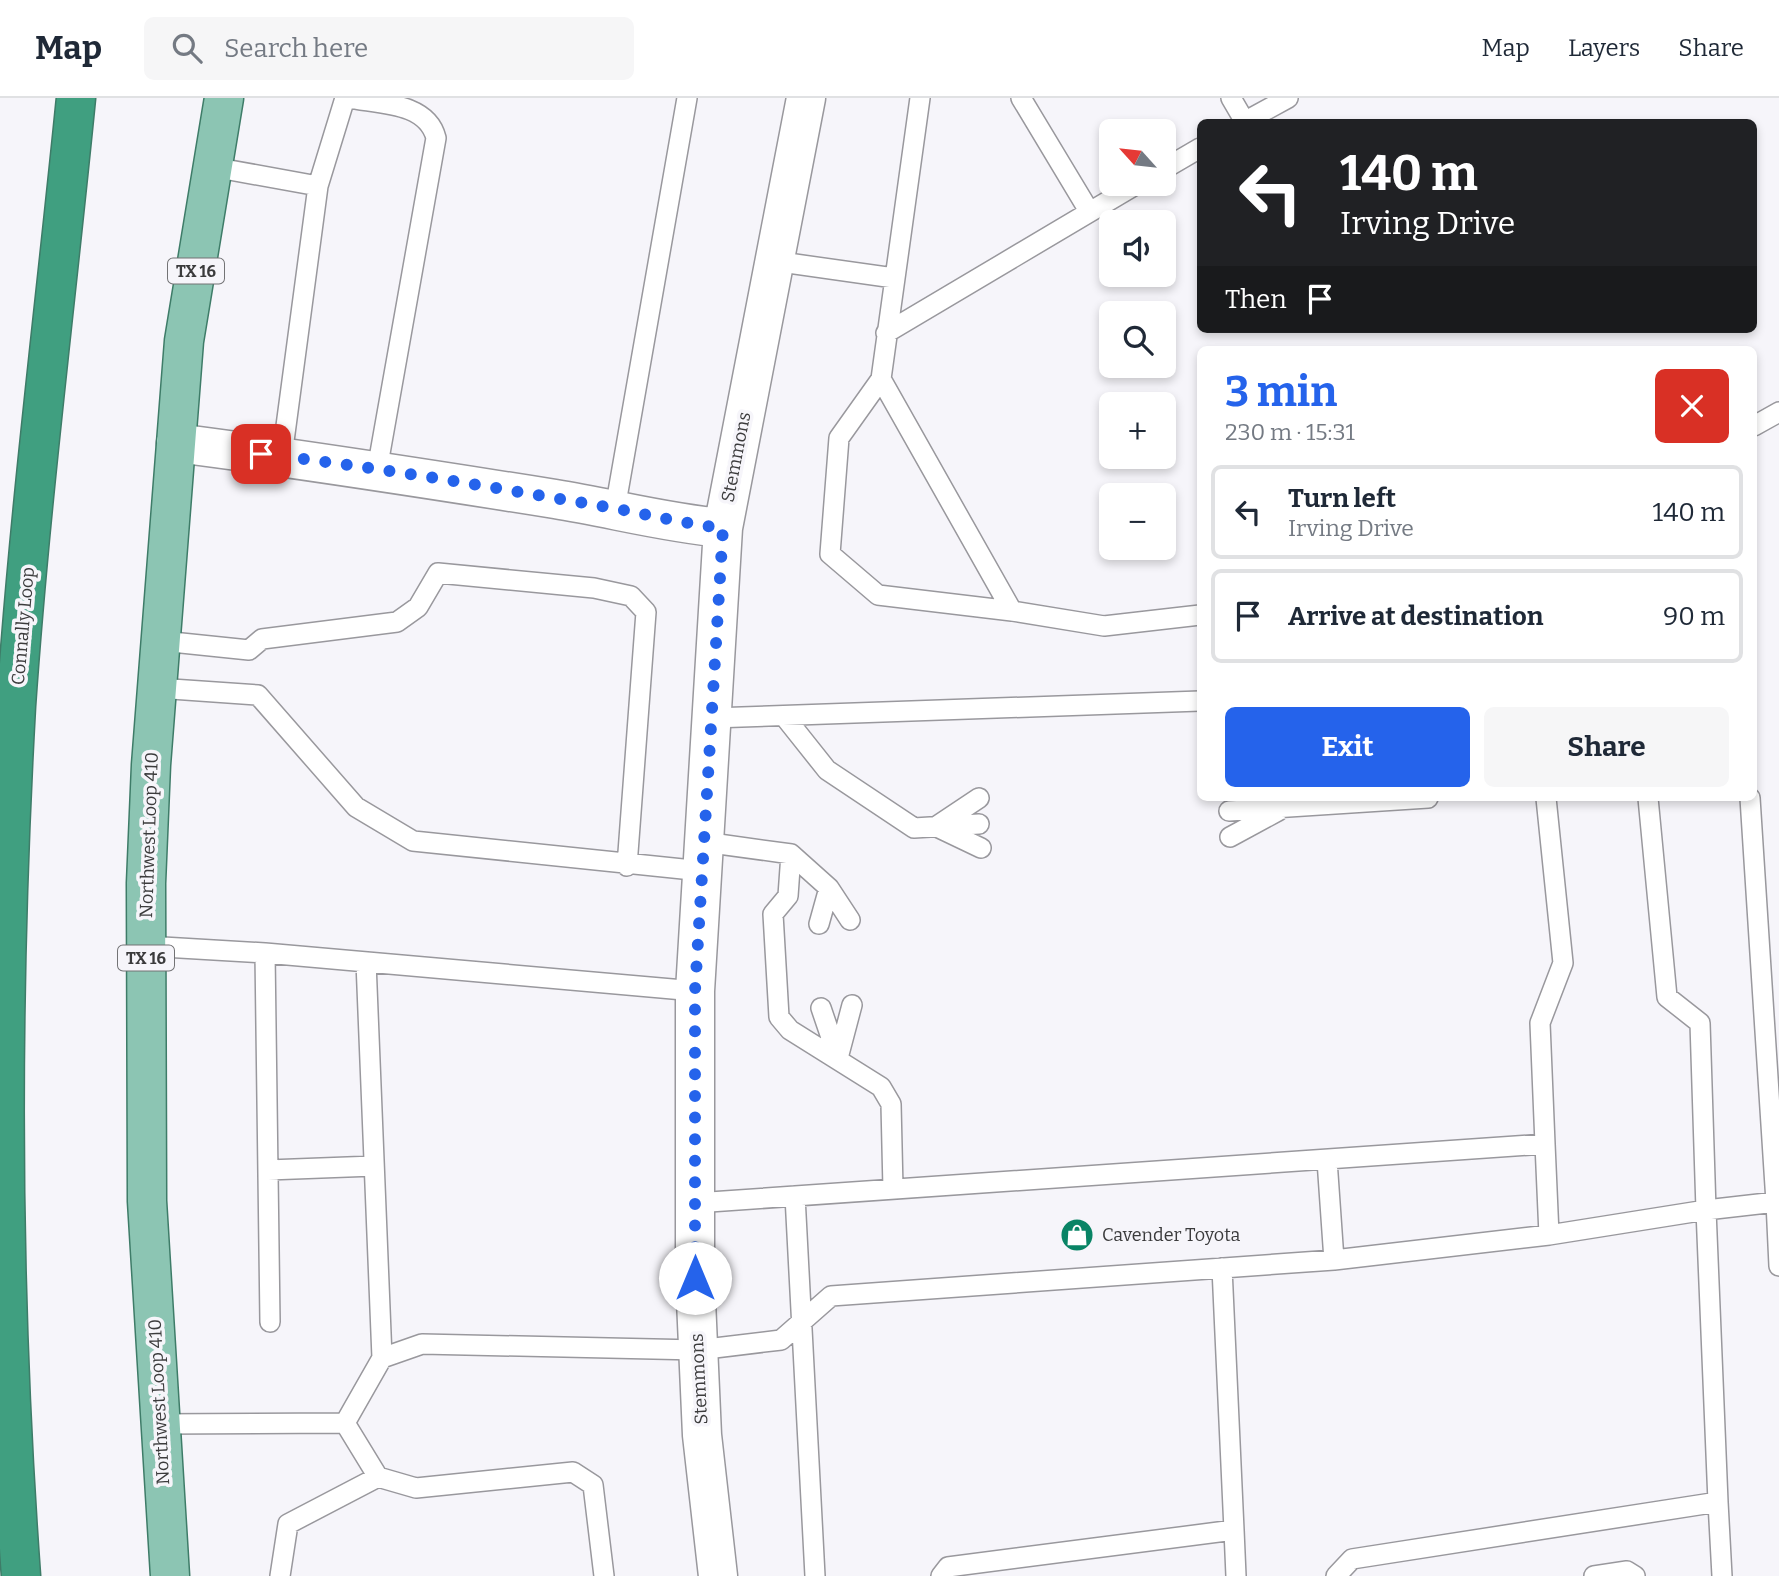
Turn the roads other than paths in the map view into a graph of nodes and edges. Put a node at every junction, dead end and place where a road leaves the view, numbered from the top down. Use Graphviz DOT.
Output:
graph roads {
  1 [pos="76,98"];
  2 [pos="224,98"];
  3 [pos="346,98"];
  4 [pos="687,98"];
  5 [pos="806,98"];
  6 [pos="920,98"];
  7 [pos="1021,98"];
  8 [pos="1231,98"];
  9 [pos="1288,98"];
  10 [pos="1243,119"];
  11 [pos="1250,119"];
  12 [pos="1197,150"];
  13 [pos="1176,162"];
  14 [pos="212,167"];
  15 [pos="318,186"];
  16 [pos="1116,196"];
  17 [pos="1089,211"];
  18 [pos="774,261"];
  19 [pos="894,278"];
  20 [pos="886,332"];
  21 [pos="881,379"];
  22 [pos="1779,412"];
  23 [pos="1757,424"];
  24 [pos="176,443"];
  25 [pos="282,456"];
  26 [pos="377,470"];
  27 [pos="615,509"];
  28 [pos="723,528"];
  29 [pos="1012,611"];
  30 [pos="1197,615"];
  31 [pos="162,641"];
  32 [pos="157,688"];
  33 [pos="1197,701"];
  34 [pos="784,716"];
  35 [pos="712,718"];
  36 [pos="979,798"];
  37 [pos="1270,801"];
  38 [pos="1380,801"];
  39 [pos="1546,801"];
  40 [pos="1648,801"];
  41 [pos="1750,801"];
  42 [pos="1285,807"];
  43 [pos="1229,811"];
  44 [pos="979,824"];
  45 [pos="936,827"];
  46 [pos="1230,837"];
  47 [pos="981,848"];
  48 [pos="792,855"];
  49 [pos="703,857"];
  50 [pos="627,866"];
  51 [pos="829,888"];
  52 [pos="849,920"];
  53 [pos="819,924"];
  54 [pos="146,946"];
  55 [pos="265,953"];
  56 [pos="366,962"];
  57 [pos="695,991"];
  58 [pos="852,1005"];
  59 [pos="821,1008"];
  60 [pos="838,1058"];
  61 [pos="1545,1144"];
  62 [pos="1327,1160"];
  63 [pos="374,1166"];
  64 [pos="268,1170"];
  65 [pos="893,1189"];
  66 [pos="795,1196"];
  67 [pos="1777,1202"];
  68 [pos="695,1203"];
  69 [pos="1706,1210"];
  70 [pos="1549,1235"];
  71 [pos="1334,1260"];
  72 [pos="1779,1266"];
  73 [pos="1222,1268"];
  74 [pos="270,1322"];
  75 [pos="802,1322"];
  76 [pos="698,1350"];
  77 [pos="382,1357"];
  78 [pos="345,1423"];
  79 [pos="160,1424"];
  80 [pos="378,1477"];
  81 [pos="1718,1502"];
  82 [pos="1234,1530"];
  83 [pos="1338,1575"];
  84 [pos="21,1576"];
  85 [pos="170,1576"];
  86 [pos="280,1576"];
  87 [pos="604,1576"];
  88 [pos="718,1576"];
  89 [pos="815,1576"];
  90 [pos="941,1576"];
  91 [pos="1236,1576"];
  92 [pos="1594,1576"];
  93 [pos="1635,1576"];
  94 [pos="1722,1576"];
  1 -- 84 [label="highway, Connally Loop"];
  2 -- 14 [label="main road, Northwest Loop 410 / TX 16"];
  3 -- 15 [label="lane"];
  3 -- 26 [label="lane"];
  4 -- 27 [label="lane"];
  5 -- 18 [label="street, Stemmons"];
  6 -- 19 [label="lane"];
  7 -- 17 [label="lane"];
  8 -- 10 [label="lane"];
  9 -- 11 [label="lane"];
  12 -- 13 [label="lane"];
  14 -- 15 [label="lane"];
  14 -- 24 [label="main road, Northwest Loop 410 / TX 16"];
  15 -- 25 [label="lane"];
  16 -- 17 [label="lane"];
  17 -- 20 [label="lane"];
  18 -- 19 [label="lane"];
  18 -- 28 [label="street, Stemmons"];
  19 -- 20 [label="lane"];
  20 -- 21 [label="lane"];
  21 -- 29 [label="lane"];
  21 -- 29 [label="lane"];
  22 -- 23 [label="lane"];
  24 -- 25 [label="street"];
  24 -- 31 [label="main road, Northwest Loop 410 / TX 16"];
  25 -- 26 [label="street"];
  26 -- 27 [label="street"];
  27 -- 28 [label="street"];
  28 -- 35 [label="street, Stemmons"];
  29 -- 30 [label="lane"];
  31 -- 32 [label="main road, Northwest Loop 410 / TX 16"];
  31 -- 50 [label="lane"];
  32 -- 50 [label="lane"];
  32 -- 54 [label="main road, Northwest Loop 410 / TX 16"];
  33 -- 34 [label="lane"];
  34 -- 35 [label="lane"];
  34 -- 45 [label="lane"];
  35 -- 49 [label="street, Stemmons"];
  36 -- 45 [label="lane"];
  37 -- 42 [label="lane"];
  38 -- 42 [label="lane"];
  39 -- 61 [label="lane"];
  40 -- 69 [label="lane"];
  41 -- 67 [label="lane"];
  42 -- 43 [label="lane"];
  42 -- 46 [label="lane"];
  44 -- 45 [label="lane"];
  45 -- 47 [label="lane"];
  48 -- 49 [label="lane"];
  48 -- 51 [label="lane"];
  48 -- 60 [label="lane"];
  49 -- 50 [label="lane"];
  49 -- 57 [label="street, Stemmons"];
  51 -- 52 [label="lane"];
  51 -- 53 [label="lane"];
  54 -- 55 [label="lane"];
  54 -- 79 [label="main road, Northwest Loop 410 / TX 16"];
  55 -- 56 [label="lane"];
  55 -- 64 [label="lane"];
  56 -- 57 [label="lane"];
  56 -- 63 [label="lane"];
  57 -- 68 [label="street, Stemmons"];
  58 -- 60 [label="lane"];
  59 -- 60 [label="lane"];
  60 -- 65 [label="lane"];
  61 -- 62 [label="lane"];
  61 -- 70 [label="lane"];
  62 -- 65 [label="lane"];
  62 -- 71 [label="lane"];
  63 -- 64 [label="lane"];
  63 -- 77 [label="lane"];
  64 -- 74 [label="lane"];
  65 -- 66 [label="lane"];
  66 -- 68 [label="lane"];
  66 -- 75 [label="lane"];
  67 -- 69 [label="lane"];
  67 -- 72 [label="lane"];
  68 -- 76 [label="street, Stemmons"];
  69 -- 70 [label="lane"];
  69 -- 81 [label="lane"];
  70 -- 71 [label="lane"];
  71 -- 73 [label="lane"];
  73 -- 75 [label="lane"];
  73 -- 82 [label="lane"];
  75 -- 76 [label="lane"];
  75 -- 89 [label="lane"];
  76 -- 77 [label="lane"];
  76 -- 88 [label="street, Stemmons"];
  77 -- 78 [label="lane"];
  78 -- 79 [label="lane"];
  78 -- 80 [label="lane"];
  79 -- 85 [label="main road, Northwest Loop 410 / TX 16"];
  80 -- 86 [label="lane"];
  80 -- 87 [label="lane"];
  81 -- 83 [label="lane"];
  81 -- 94 [label="lane"];
  82 -- 90 [label="lane"];
  82 -- 91 [label="lane"];
  92 -- 93 [label="lane"];
}
